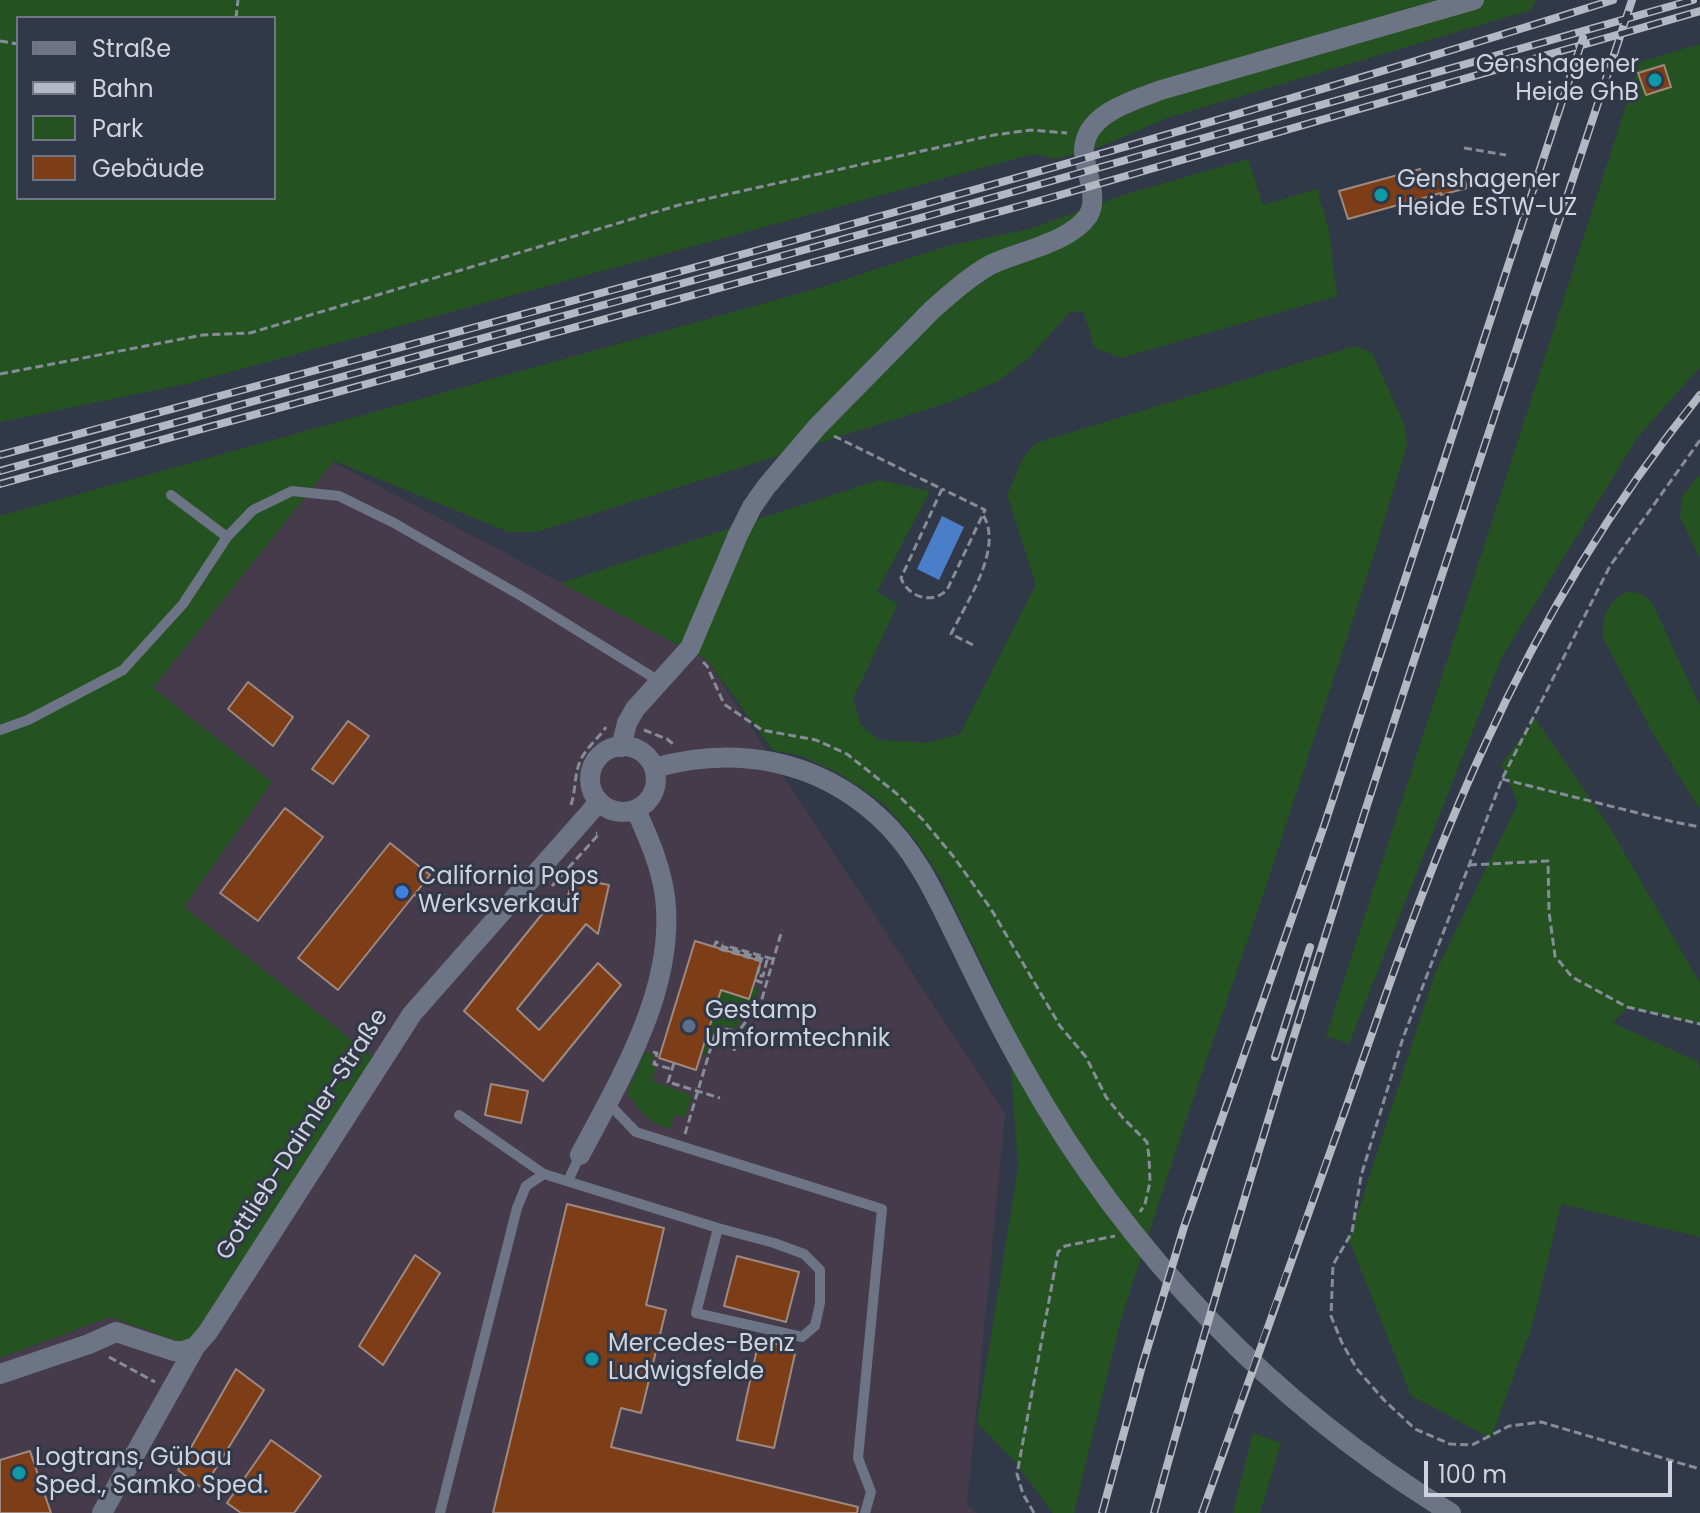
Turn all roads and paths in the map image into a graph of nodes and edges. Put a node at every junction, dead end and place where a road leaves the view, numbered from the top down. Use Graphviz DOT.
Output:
graph roads {
  1 [pos="1474,0"];
  2 [pos="1087,135"];
  3 [pos="1464,148"];
  4 [pos="1506,155"];
  5 [pos="0,374"];
  6 [pos="817,427"];
  7 [pos="1700,440"];
  8 [pos="942,489"];
  9 [pos="171,495"];
  10 [pos="983,515"];
  11 [pos="227,537"];
  12 [pos="973,645"];
  13 [pos="690,648"];
  14 [pos="659,681"];
  15 [pos="627,723"];
  16 [pos="0,730"];
  17 [pos="621,747"];
  18 [pos="677,761"];
  19 [pos="654,768"];
  20 [pos="1502,779"];
  21 [pos="599,802"];
  22 [pos="636,810"];
  23 [pos="1700,827"];
  24 [pos="590,828"];
  25 [pos="1469,865"];
  26 [pos="546,892"];
  27 [pos="415,894"];
  28 [pos="423,901"];
  29 [pos="782,930"];
  30 [pos="714,947"];
  31 [pos="773,959"];
  32 [pos="757,975"];
  33 [pos="755,980"];
  34 [pos="766,984"];
  35 [pos="1700,1024"];
  36 [pos="738,1032"];
  37 [pos="635,1046"];
  38 [pos="734,1051"];
  39 [pos="700,1058"];
  40 [pos="707,1060"];
  41 [pos="674,1063"];
  42 [pos="672,1069"];
  43 [pos="698,1091"];
  44 [pos="720,1098"];
  45 [pos="609,1104"];
  46 [pos="459,1115"];
  47 [pos="682,1146"];
  48 [pos="580,1155"];
  49 [pos="544,1174"];
  50 [pos="568,1181"];
  51 [pos="1136,1219"];
  52 [pos="718,1228"];
  53 [pos="1126,1231"];
  54 [pos="195,1347"];
  55 [pos="102,1357"];
  56 [pos="0,1374"];
  57 [pos="159,1384"];
  58 [pos="1700,1469"];
  59 [pos="102,1513"];
  60 [pos="440,1513"];
  61 [pos="865,1513"];
  62 [pos="1034,1513"];
  63 [pos="1451,1513"];
  1 -- 2 [label="street"];
  2 -- 5 [label="path"];
  2 -- 6 [label="street"];
  3 -- 4 [label="path"];
  6 -- 8 [label="path"];
  6 -- 13 [label="street"];
  7 -- 20 [label="path"];
  8 -- 10 [label="path"];
  8 -- 10 [label="path"];
  9 -- 11 [label="lane"];
  10 -- 12 [label="path"];
  11 -- 14 [label="lane"];
  11 -- 16 [label="lane"];
  13 -- 14 [label="street"];
  13 -- 51 [label="path"];
  14 -- 15 [label="street"];
  15 -- 17 [label="street"];
  15 -- 18 [label="path"];
  15 -- 24 [label="path"];
  17 -- 19 [label="street"];
  17 -- 21 [label="street"];
  18 -- 19 [label="street"];
  18 -- 63 [label="street"];
  19 -- 22 [label="street"];
  20 -- 23 [label="path"];
  20 -- 25 [label="path"];
  21 -- 22 [label="street"];
  21 -- 24 [label="street, Gottlieb-Daimler-Straße"];
  22 -- 37 [label="street"];
  24 -- 26 [label="path"];
  24 -- 54 [label="street, Gottlieb-Daimler-Straße"];
  25 -- 35 [label="path"];
  25 -- 58 [label="path"];
  27 -- 28 [label="path"];
  29 -- 31 [label="path"];
  30 -- 31 [label="path"];
  31 -- 34 [label="path"];
  32 -- 32 [label="path"];
  33 -- 34 [label="path"];
  34 -- 36 [label="path"];
  36 -- 38 [label="path"];
  36 -- 40 [label="path"];
  37 -- 42 [label="path"];
  37 -- 45 [label="street"];
  39 -- 40 [label="path"];
  40 -- 43 [label="path"];
  41 -- 42 [label="path"];
  42 -- 43 [label="path"];
  43 -- 44 [label="path"];
  43 -- 47 [label="path"];
  45 -- 47 [label="lane"];
  45 -- 48 [label="street"];
  46 -- 49 [label="lane"];
  47 -- 61 [label="lane"];
  48 -- 50 [label="lane"];
  49 -- 50 [label="lane"];
  49 -- 60 [label="lane"];
  50 -- 52 [label="lane"];
  52 -- 52 [label="lane"];
  53 -- 62 [label="path"];
  54 -- 56 [label="street"];
  54 -- 59 [label="street, Gottlieb-Daimler-Straße"];
  55 -- 57 [label="path"];
}
